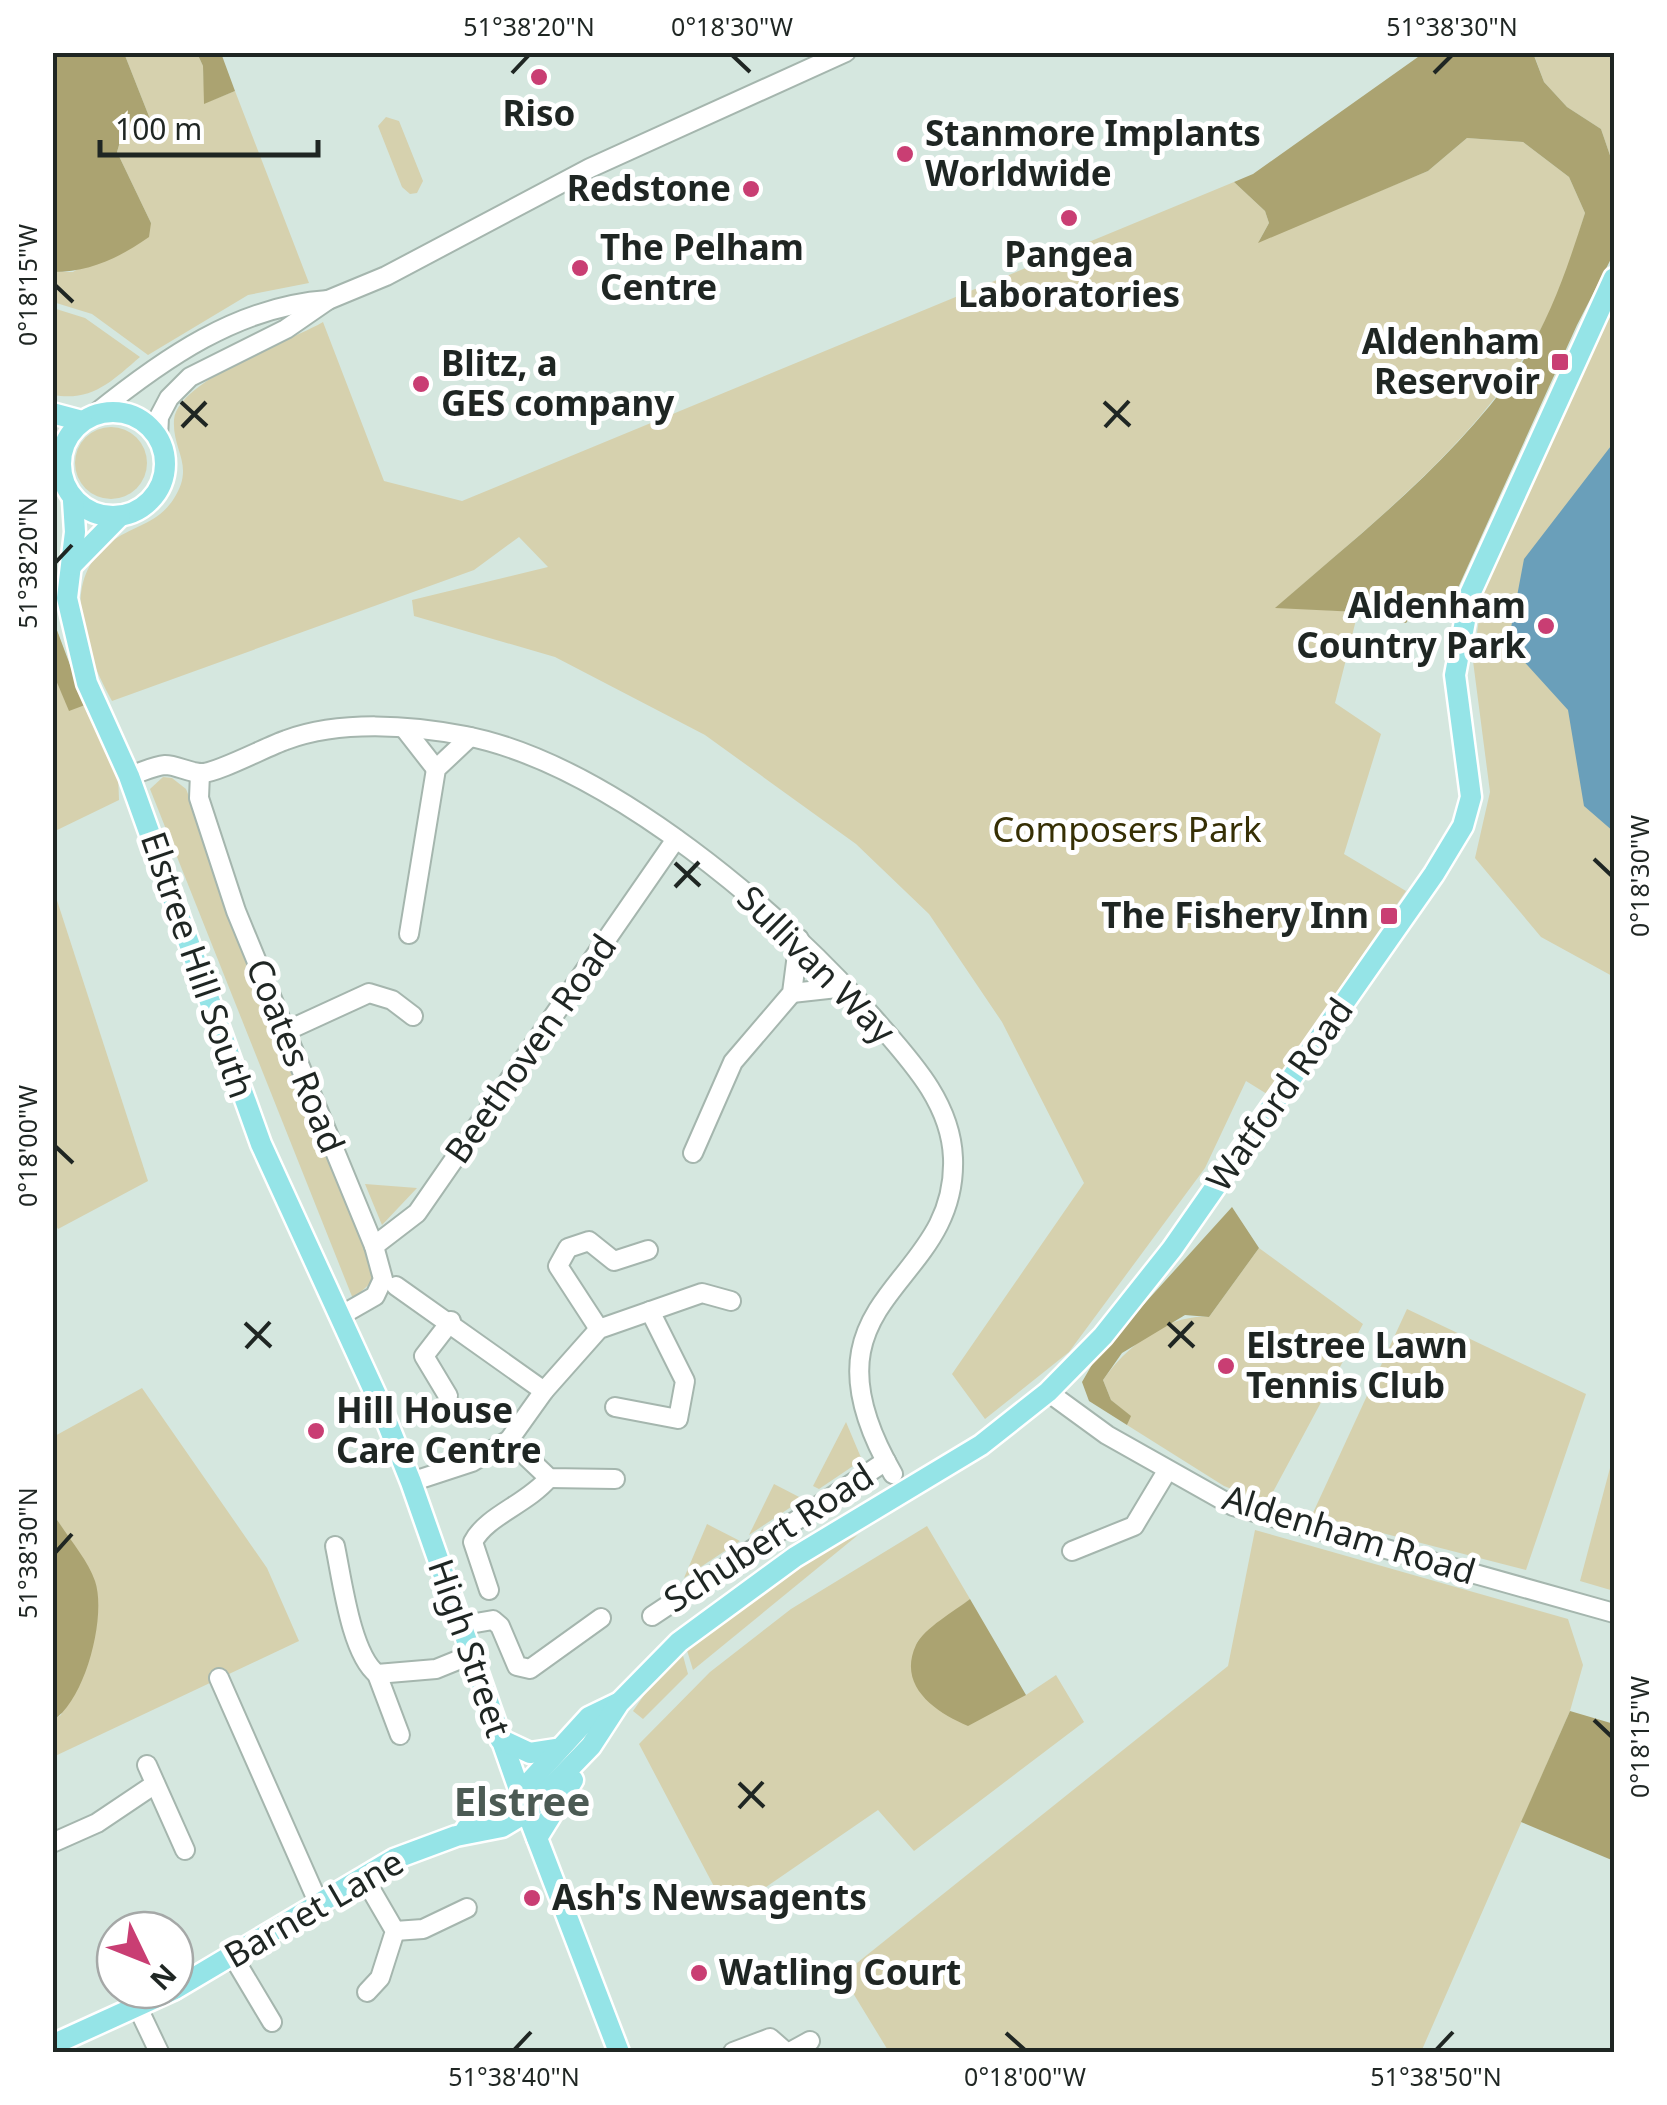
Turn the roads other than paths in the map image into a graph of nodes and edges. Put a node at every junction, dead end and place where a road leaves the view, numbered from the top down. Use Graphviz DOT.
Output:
graph roads {
  1 [pos="846,52"];
  2 [pos="1614,278"];
  3 [pos="328,300"];
  4 [pos="52,414"];
  5 [pos="89,418"];
  6 [pos="158,437"];
  7 [pos="57,470"];
  8 [pos="74,501"];
  9 [pos="120,516"];
  10 [pos="72,565"];
  11 [pos="404,728"];
  12 [pos="470,737"];
  13 [pos="436,769"];
  14 [pos="200,773"];
  15 [pos="129,776"];
  16 [pos="676,839"];
  17 [pos="409,934"];
  18 [pos="799,939"];
  19 [pos="846,986"];
  20 [pos="792,994"];
  21 [pos="413,1016"];
  22 [pos="284,1032"];
  23 [pos="694,1153"];
  24 [pos="374,1246"];
  25 [pos="648,1250"];
  26 [pos="396,1286"];
  27 [pos="731,1301"];
  28 [pos="650,1311"];
  29 [pos="340,1316"];
  30 [pos="451,1321"];
  31 [pos="599,1329"];
  32 [pos="359,1357"];
  33 [pos="544,1391"];
  34 [pos="1048,1392"];
  35 [pos="448,1396"];
  36 [pos="615,1407"];
  37 [pos="508,1440"];
  38 [pos="890,1467"];
  39 [pos="1167,1471"];
  40 [pos="549,1478"];
  41 [pos="615,1479"];
  42 [pos="411,1482"];
  43 [pos="336,1546"];
  44 [pos="1072,1551"];
  45 [pos="490,1590"];
  46 [pos="1614,1614"];
  47 [pos="652,1616"];
  48 [pos="601,1618"];
  49 [pos="464,1625"];
  50 [pos="473,1654"];
  51 [pos="373,1671"];
  52 [pos="219,1678"];
  53 [pos="619,1703"];
  54 [pos="400,1735"];
  55 [pos="500,1739"];
  56 [pos="591,1746"];
  57 [pos="556,1749"];
  58 [pos="147,1764"];
  59 [pos="155,1784"];
  60 [pos="519,1792"];
  61 [pos="526,1812"];
  62 [pos="456,1836"];
  63 [pos="537,1838"];
  64 [pos="52,1844"];
  65 [pos="185,1850"];
  66 [pos="364,1876"];
  67 [pos="318,1902"];
  68 [pos="467,1908"];
  69 [pos="395,1931"];
  70 [pos="232,1956"];
  71 [pos="195,1977"];
  72 [pos="367,1992"];
  73 [pos="133,2010"];
  74 [pos="139,2010"];
  75 [pos="272,2022"];
  76 [pos="810,2040"];
  77 [pos="52,2045"];
  78 [pos="160,2052"];
  79 [pos="618,2052"];
  80 [pos="733,2052"];
  81 [pos="788,2052"];
  1 -- 3 [label="street"];
  2 -- 34 [label="main road, Watford Road"];
  3 -- 5 [label="street"];
  3 -- 6 [label="street"];
  4 -- 5 [label="main road"];
  5 -- 6 [label="main road"];
  5 -- 7 [label="main road"];
  6 -- 9 [label="main road"];
  7 -- 8 [label="main road"];
  8 -- 9 [label="main road"];
  8 -- 10 [label="main road, Elstree Hill South"];
  9 -- 10 [label="main road"];
  10 -- 15 [label="main road, Elstree Hill South"];
  11 -- 12 [label="street, Sullivan Way"];
  11 -- 13 [label="street"];
  11 -- 14 [label="street, Sullivan Way"];
  12 -- 13 [label="street"];
  12 -- 16 [label="street, Sullivan Way"];
  13 -- 17 [label="street"];
  14 -- 15 [label="street, Sullivan Way"];
  14 -- 22 [label="street, Coates Road"];
  15 -- 29 [label="main road, Elstree Hill South"];
  16 -- 18 [label="street, Sullivan Way"];
  16 -- 24 [label="street, Beethoven Road"];
  18 -- 19 [label="street, Sullivan Way"];
  18 -- 20 [label="street"];
  19 -- 20 [label="street"];
  19 -- 38 [label="street, Sullivan Way"];
  20 -- 23 [label="street"];
  21 -- 22 [label="street"];
  22 -- 24 [label="street, Coates Road"];
  24 -- 29 [label="street, Coates Road"];
  25 -- 31 [label="street"];
  26 -- 30 [label="street"];
  27 -- 28 [label="street"];
  28 -- 31 [label="street"];
  28 -- 36 [label="street"];
  29 -- 32 [label="main road, Elstree Hill South"];
  30 -- 33 [label="street"];
  30 -- 35 [label="street"];
  31 -- 33 [label="street"];
  32 -- 42 [label="main road, High Street"];
  33 -- 37 [label="street"];
  34 -- 39 [label="street, Aldenham Road"];
  34 -- 53 [label="main road, Watford Road"];
  37 -- 40 [label="street"];
  37 -- 42 [label="street"];
  38 -- 47 [label="street, Schubert Road"];
  39 -- 44 [label="street"];
  39 -- 46 [label="street, Aldenham Road"];
  40 -- 41 [label="street"];
  40 -- 45 [label="street"];
  42 -- 49 [label="main road, High Street"];
  43 -- 51 [label="street"];
  48 -- 49 [label="street"];
  49 -- 50 [label="main road, High Street"];
  50 -- 51 [label="street"];
  50 -- 55 [label="main road, High Street"];
  51 -- 54 [label="street"];
  52 -- 67 [label="street"];
  53 -- 56 [label="main road, Watford Road"];
  53 -- 57 [label="main road, Watford Road"];
  55 -- 57 [label="main road"];
  55 -- 60 [label="main road, High Street"];
  56 -- 61 [label="main road, Watford Road"];
  56 -- 63 [label="main road"];
  57 -- 60 [label="main road, Watford Road"];
  58 -- 59 [label="street"];
  59 -- 64 [label="street"];
  59 -- 65 [label="street"];
  60 -- 61 [label="main road, High Street"];
  60 -- 62 [label="main road, Barnet Lane"];
  61 -- 62 [label="main road, Barnet Lane"];
  61 -- 63 [label="main road, High Street"];
  62 -- 66 [label="main road, Barnet Lane"];
  63 -- 79 [label="main road, High Street"];
  66 -- 67 [label="main road, Barnet Lane"];
  66 -- 69 [label="street"];
  67 -- 70 [label="main road, Barnet Lane"];
  68 -- 69 [label="street"];
  69 -- 72 [label="street"];
  70 -- 71 [label="main road, Barnet Lane"];
  70 -- 75 [label="street"];
  73 -- 77 [label="main road, Barnet Lane"];
  74 -- 78 [label="street"];
  76 -- 81 [label="street"];
  80 -- 81 [label="street"];
}
